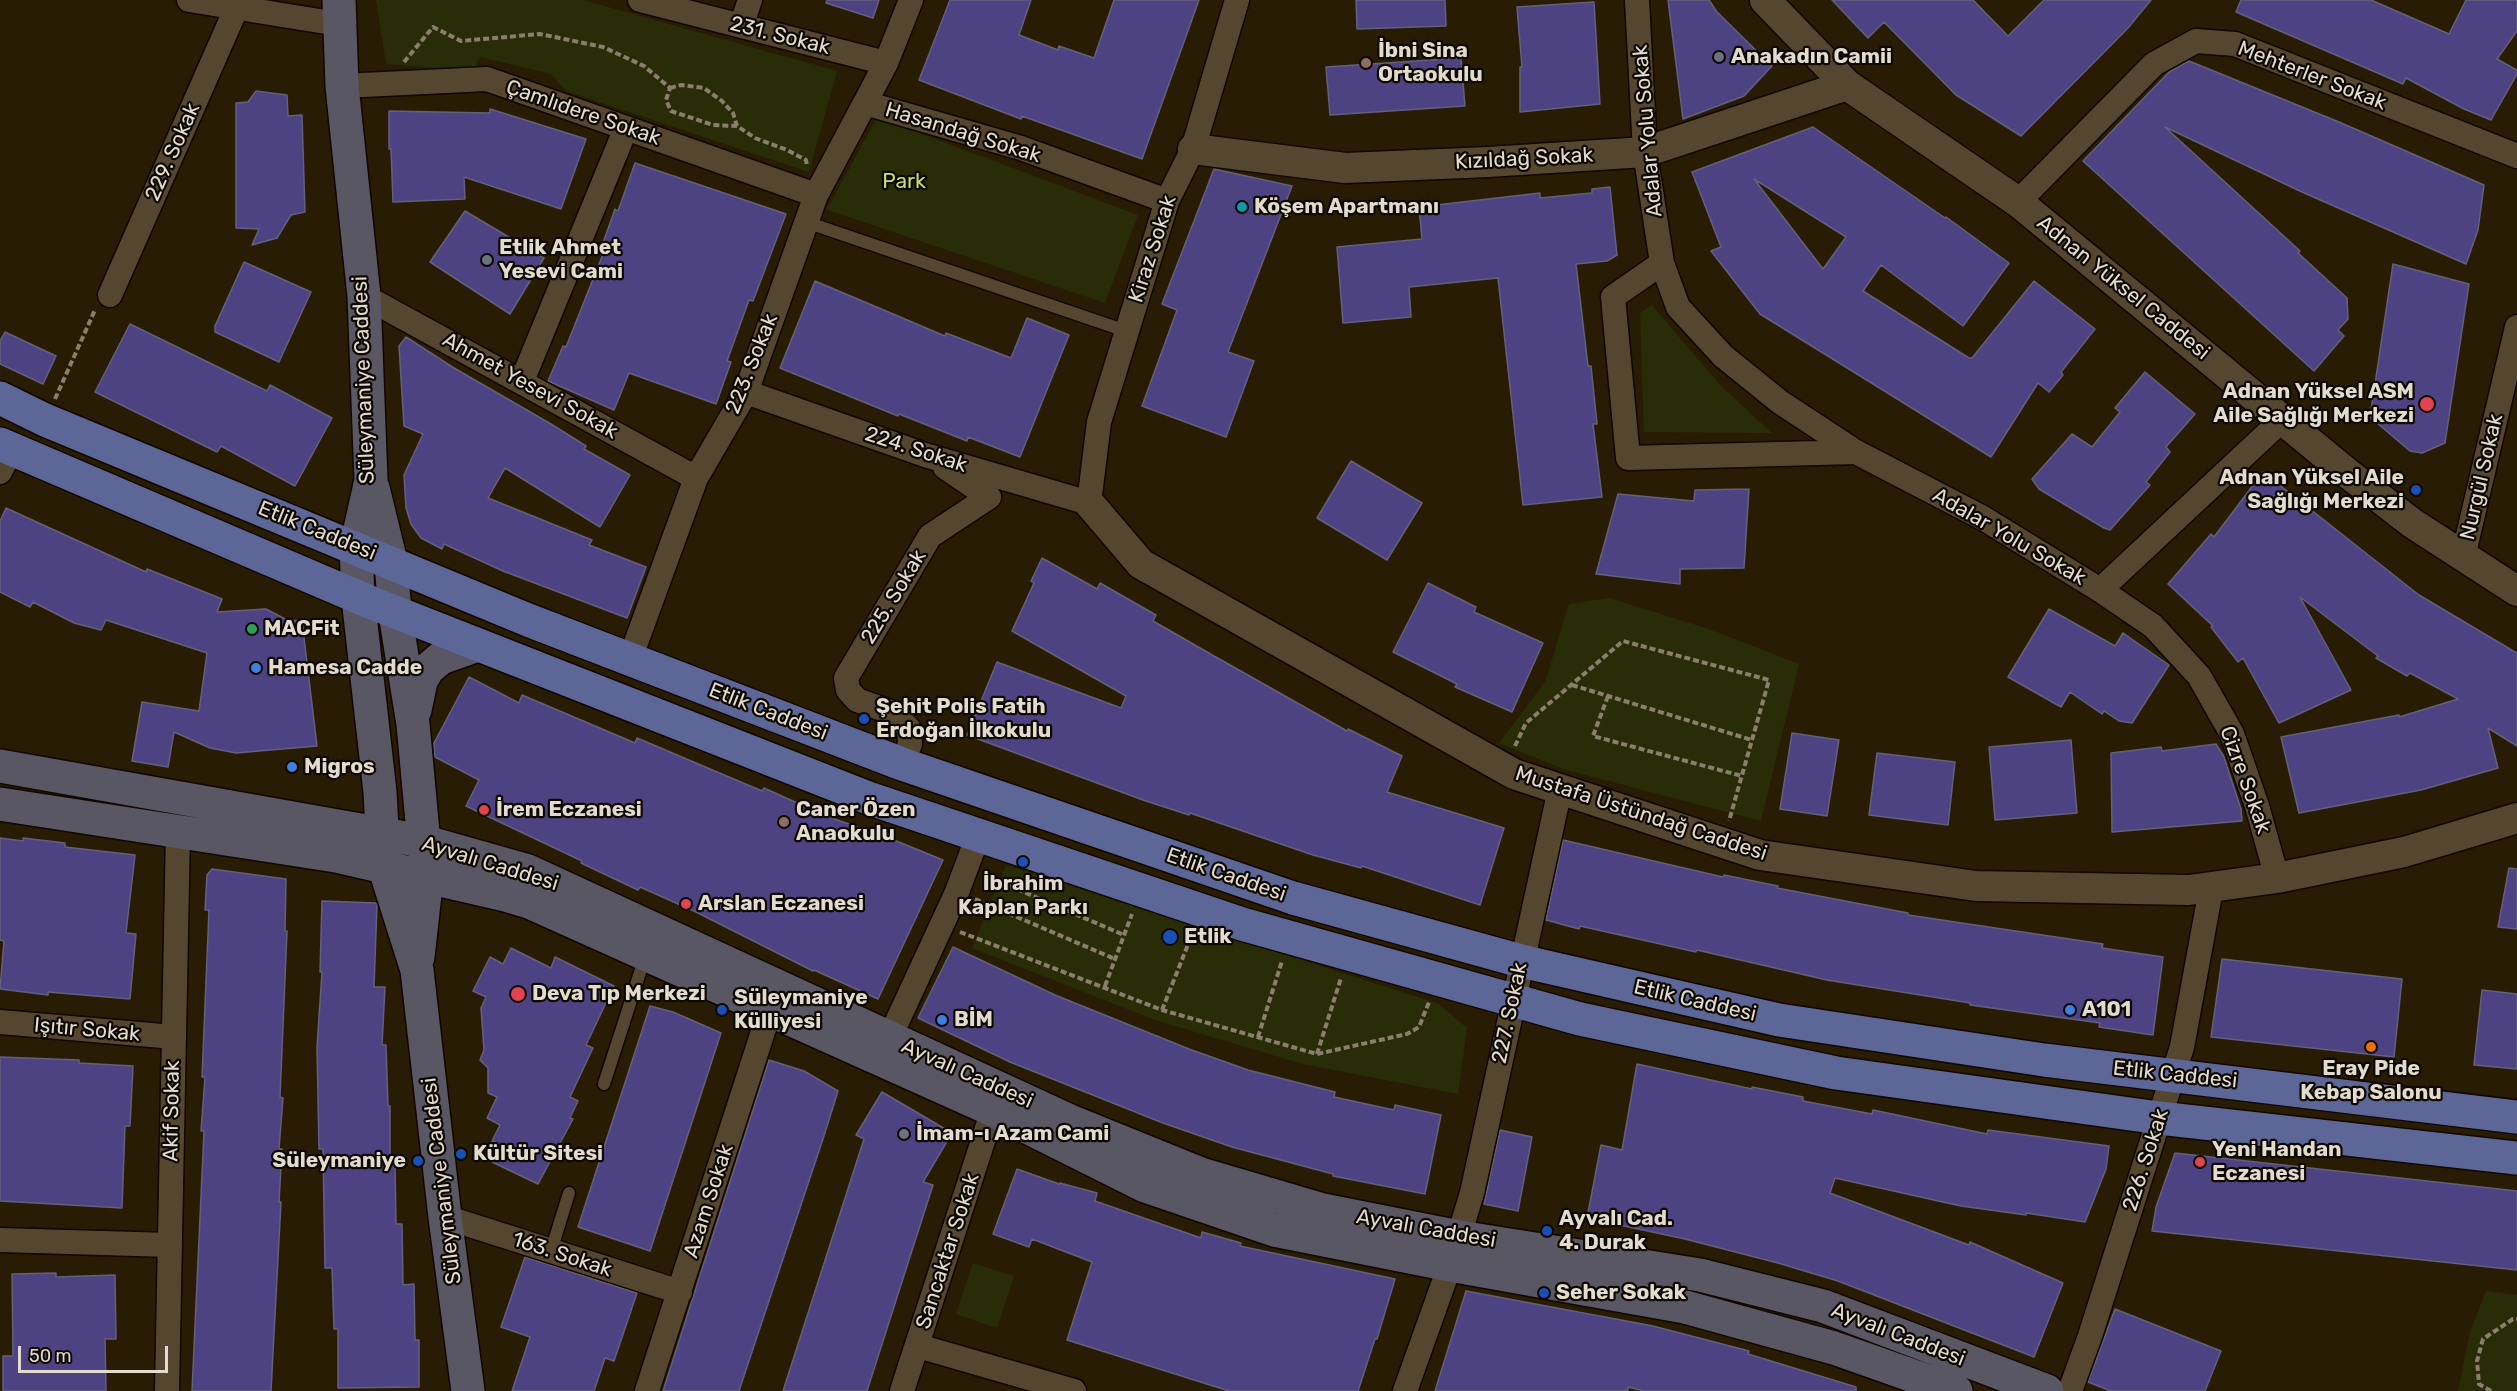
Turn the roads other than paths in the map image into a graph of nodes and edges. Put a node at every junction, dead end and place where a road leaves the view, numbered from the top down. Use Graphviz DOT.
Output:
graph roads {
  1 [pos="189,0"];
  2 [pos="640,0"];
  3 [pos="750,0"];
  4 [pos="910,0"];
  5 [pos="1237,0"];
  6 [pos="1637,0"];
  7 [pos="1768,1"];
  8 [pos="236,9"];
  9 [pos="339,12"];
  10 [pos="741,26"];
  11 [pos="886,63"];
  12 [pos="1847,85"];
  13 [pos="342,86"];
  14 [pos="865,103"];
  15 [pos="626,128"];
  16 [pos="1193,149"];
  17 [pos="1645,152"];
  18 [pos="2517,156"];
  19 [pos="816,195"];
  20 [pos="1167,201"];
  21 [pos="2018,202"];
  22 [pos="806,222"];
  23 [pos="1662,263"];
  24 [pos="110,296"];
  25 [pos="364,296"];
  26 [pos="2517,327"];
  27 [pos="1126,331"];
  28 [pos="522,381"];
  29 [pos="746,392"];
  30 [pos="0,398"];
  31 [pos="2283,418"];
  32 [pos="1856,452"];
  33 [pos="925,454"];
  34 [pos="4,456"];
  35 [pos="696,478"];
  36 [pos="371,480"];
  37 [pos="1089,503"];
  38 [pos="356,547"];
  39 [pos="2463,557"];
  40 [pos="391,562"];
  41 [pos="2100,590"];
  42 [pos="2517,591"];
  43 [pos="358,598"];
  44 [pos="396,612"];
  45 [pos="478,645"];
  46 [pos="630,659"];
  47 [pos="413,724"];
  48 [pos="902,764"];
  49 [pos="0,766"];
  50 [pos="1560,789"];
  51 [pos="0,804"];
  52 [pos="2517,818"];
  53 [pos="178,831"];
  54 [pos="978,833"];
  55 [pos="422,841"];
  56 [pos="384,850"];
  57 [pos="427,876"];
  58 [pos="2277,878"];
  59 [pos="2211,889"];
  60 [pos="646,954"];
  61 [pos="1521,961"];
  62 [pos="417,970"];
  63 [pos="1513,1000"];
  64 [pos="770,1010"];
  65 [pos="0,1022"];
  66 [pos="174,1037"];
  67 [pos="889,1039"];
  68 [pos="2174,1076"];
  69 [pos="604,1084"];
  70 [pos="993,1110"];
  71 [pos="2517,1117"];
  72 [pos="2159,1118"];
  73 [pos="2517,1158"];
  74 [pos="569,1193"];
  75 [pos="445,1217"];
  76 [pos="0,1240"];
  77 [pos="170,1245"];
  78 [pos="551,1251"];
  79 [pos="1455,1251"];
  80 [pos="680,1292"];
  81 [pos="918,1346"];
  82 [pos="167,1391"];
  83 [pos="468,1391"];
  84 [pos="647,1391"];
  85 [pos="902,1391"];
  86 [pos="1074,1391"];
  87 [pos="1405,1391"];
  88 [pos="1956,1391"];
  89 [pos="2047,1391"];
  90 [pos="2070,1391"];
  1 -- 8 [label="street"];
  2 -- 10 [label="street, 231. Sokak"];
  3 -- 10 [label="street"];
  4 -- 11 [label="street, Hasandağ Sokak"];
  5 -- 16 [label="street, Kiraz Sokak"];
  6 -- 17 [label="street, Adalar Yolu Sokak"];
  7 -- 12 [label="street, Adnan Yüksel Caddesi"];
  8 -- 9 [label="street"];
  8 -- 24 [label="street, 229. Sokak"];
  9 -- 13 [label="main road, Süleymaniye Caddesi"];
  10 -- 11 [label="street, 231. Sokak"];
  11 -- 14 [label="street, Hasandağ Sokak"];
  12 -- 17 [label="street, Kızıldağ Sokak"];
  12 -- 21 [label="street, Adnan Yüksel Caddesi"];
  13 -- 15 [label="street, Çamlıdere Sokak"];
  13 -- 25 [label="main road, Süleymaniye Caddesi"];
  14 -- 19 [label="street, 223. Sokak"];
  14 -- 20 [label="street, Hasandağ Sokak"];
  15 -- 19 [label="street, Çamlıdere Sokak"];
  15 -- 28 [label="street"];
  16 -- 17 [label="street, Kızıldağ Sokak"];
  16 -- 20 [label="street, Kiraz Sokak"];
  17 -- 23 [label="street, Adalar Yolu Sokak"];
  18 -- 21 [label="street, Mehterler Sokak"];
  19 -- 22 [label="street, 223. Sokak"];
  20 -- 27 [label="street, Kiraz Sokak"];
  21 -- 31 [label="street, Adnan Yüksel Caddesi"];
  22 -- 27 [label="lane"];
  22 -- 29 [label="street, 223. Sokak"];
  23 -- 32 [label="street, Adalar Yolu Sokak"];
  23 -- 32 [label="street, Adalar Yolu Sokak"];
  25 -- 28 [label="street, Ahmet Yesevi Sokak"];
  25 -- 36 [label="main road, Süleymaniye Caddesi"];
  26 -- 39 [label="street, Nurgül Sokak"];
  27 -- 37 [label="street, Kiraz Sokak"];
  28 -- 35 [label="street, Ahmet Yesevi Sokak"];
  29 -- 33 [label="street, 224. Sokak"];
  29 -- 35 [label="street, 223. Sokak"];
  30 -- 38 [label="main road, Etlik Caddesi"];
  31 -- 39 [label="street, Adnan Yüksel Caddesi"];
  31 -- 41 [label="street, Adalar Yolu Sokak"];
  32 -- 41 [label="street, Adalar Yolu Sokak"];
  33 -- 37 [label="street, 224. Sokak"];
  33 -- 48 [label="street, 225. Sokak"];
  34 -- 43 [label="main road, Etlik Caddesi"];
  35 -- 46 [label="street, 223. Sokak"];
  36 -- 38 [label="main road, Süleymaniye Caddesi"];
  36 -- 40 [label="main road, Süleymaniye Caddesi"];
  37 -- 50 [label="street, Mustafa Üstündağ Caddesi"];
  38 -- 40 [label="main road, Etlik Caddesi"];
  38 -- 43 [label="main road, Süleymaniye Caddesi"];
  39 -- 42 [label="street, Adnan Yüksel Caddesi"];
  40 -- 44 [label="main road, Süleymaniye Caddesi"];
  40 -- 46 [label="main road, Etlik Caddesi"];
  41 -- 58 [label="street, Cizre Sokak"];
  43 -- 44 [label="main road, Etlik Caddesi"];
  43 -- 56 [label="main road, Süleymaniye Caddesi"];
  44 -- 45 [label="main road, Etlik Caddesi"];
  44 -- 47 [label="main road, Süleymaniye Caddesi"];
  45 -- 47 [label="main road, Süleymaniye Caddesi"];
  45 -- 54 [label="main road, Etlik Caddesi"];
  46 -- 48 [label="main road, Etlik Caddesi"];
  47 -- 55 [label="main road, Süleymaniye Caddesi"];
  48 -- 61 [label="main road, Etlik Caddesi"];
  49 -- 56 [label="main road, Ayvalı Caddesi"];
  50 -- 59 [label="street, Mustafa Üstündağ Caddesi"];
  50 -- 61 [label="street, 227. Sokak"];
  51 -- 53 [label="main road, Ayvalı Caddesi"];
  52 -- 58 [label="street, Mustafa Üstündağ Caddesi"];
  53 -- 56 [label="main road, Ayvalı Caddesi"];
  53 -- 66 [label="street, Akif Sokak"];
  54 -- 63 [label="main road, Etlik Caddesi"];
  54 -- 67 [label="street"];
  55 -- 56 [label="main road, Ayvalı Caddesi"];
  55 -- 57 [label="main road, Süleymaniye Caddesi"];
  55 -- 67 [label="main road, Ayvalı Caddesi"];
  56 -- 57 [label="main road, Ayvalı Caddesi"];
  56 -- 62 [label="main road, Süleymaniye Caddesi"];
  57 -- 60 [label="main road, Ayvalı Caddesi"];
  57 -- 62 [label="main road, Süleymaniye Caddesi"];
  58 -- 59 [label="street, Mustafa Üstündağ Caddesi"];
  59 -- 68 [label="street, 226. Sokak"];
  60 -- 64 [label="main road, Ayvalı Caddesi"];
  60 -- 69 [label="lane"];
  61 -- 63 [label="street, 227. Sokak"];
  61 -- 68 [label="main road, Etlik Caddesi"];
  62 -- 75 [label="main road, Süleymaniye Caddesi"];
  63 -- 72 [label="main road, Etlik Caddesi"];
  63 -- 79 [label="street, 227. Sokak"];
  64 -- 70 [label="main road, Ayvalı Caddesi"];
  64 -- 80 [label="street, Azam Sokak"];
  65 -- 66 [label="street, Işıtır Sokak"];
  66 -- 77 [label="street, Akif Sokak"];
  67 -- 79 [label="main road, Ayvalı Caddesi"];
  68 -- 71 [label="main road, Etlik Caddesi"];
  68 -- 72 [label="street, 226. Sokak"];
  70 -- 79 [label="main road, Ayvalı Caddesi"];
  70 -- 81 [label="street, Sancaktar Sokak"];
  72 -- 73 [label="main road, Etlik Caddesi"];
  72 -- 90 [label="street, 226. Sokak"];
  74 -- 78 [label="lane"];
  75 -- 78 [label="street, 163. Sokak"];
  75 -- 83 [label="main road, Süleymaniye Caddesi"];
  76 -- 77 [label="street"];
  77 -- 82 [label="street, Akif Sokak"];
  78 -- 80 [label="street, 163. Sokak"];
  79 -- 87 [label="street"];
  79 -- 88 [label="main road, Ayvalı Caddesi"];
  79 -- 89 [label="main road, Ayvalı Caddesi"];
  80 -- 84 [label="street, Azam Sokak"];
  81 -- 85 [label="street, Sancaktar Sokak"];
  81 -- 86 [label="street"];
}
